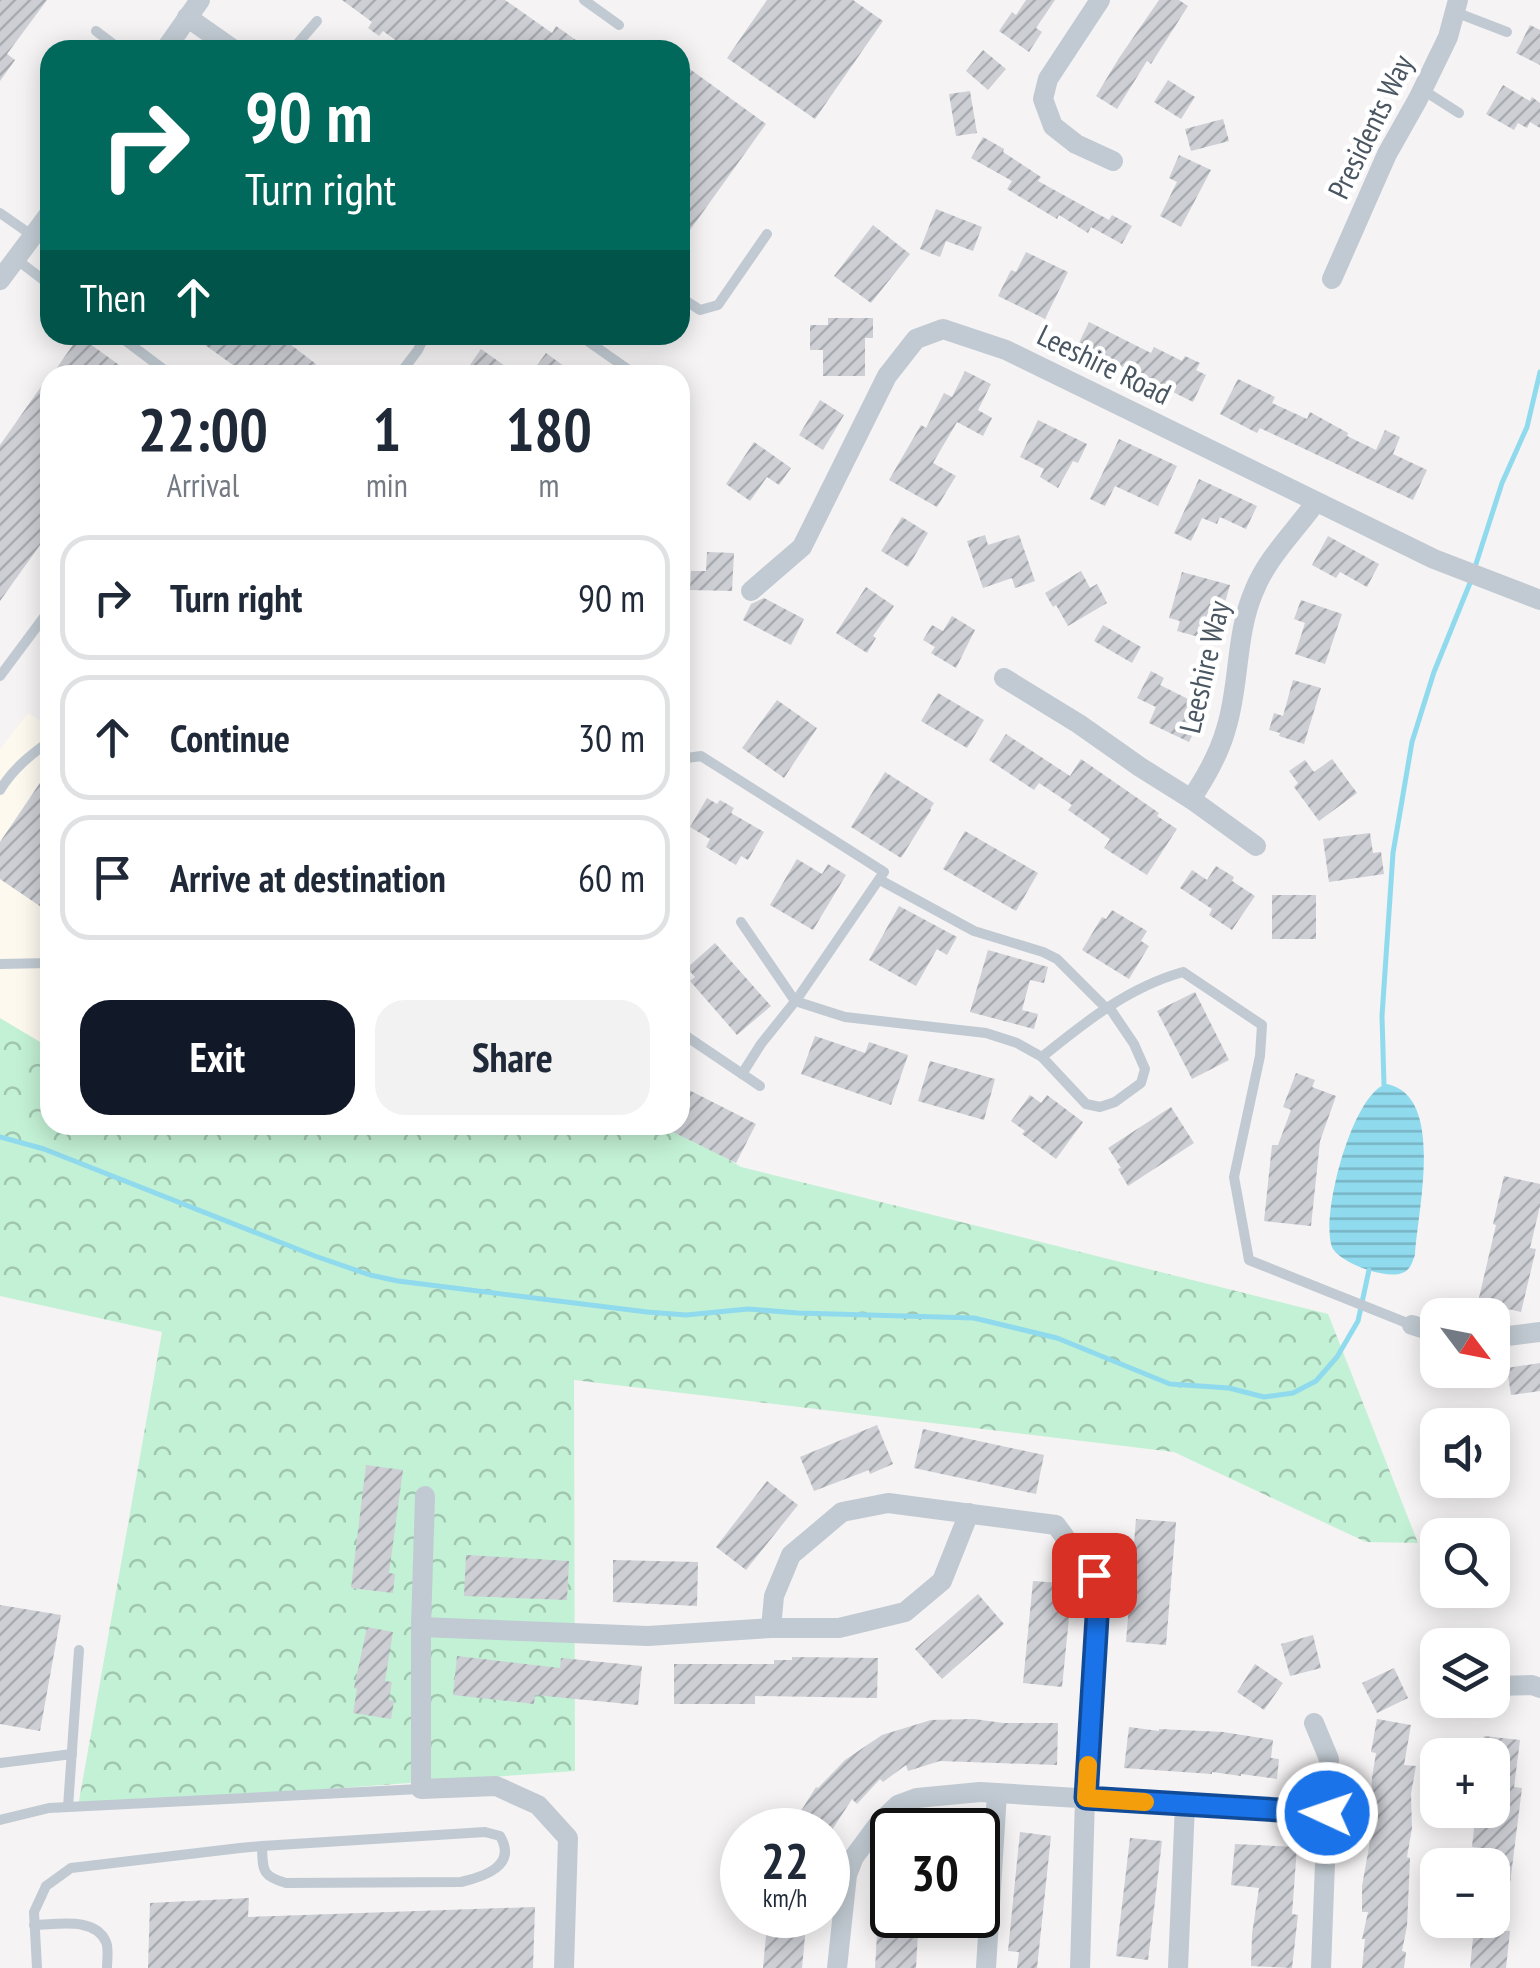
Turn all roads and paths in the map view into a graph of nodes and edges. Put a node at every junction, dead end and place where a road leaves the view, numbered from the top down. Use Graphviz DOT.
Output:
graph roads {
  1 [pos="584,0"];
  2 [pos="1100,0"];
  3 [pos="1457,6"];
  4 [pos="194,8"];
  5 [pos="318,21"];
  6 [pos="619,25"];
  7 [pos="96,32"];
  8 [pos="1506,32"];
  9 [pos="107,40"];
  10 [pos="172,40"];
  11 [pos="224,40"];
  12 [pos="301,40"];
  13 [pos="1422,90"];
  14 [pos="1459,114"];
  15 [pos="1113,160"];
  16 [pos="0,213"];
  17 [pos="40,227"];
  18 [pos="767,234"];
  19 [pos="33,236"];
  20 [pos="16,259"];
  21 [pos="40,277"];
  22 [pos="1332,279"];
  23 [pos="0,280"];
  24 [pos="690,304"];
  25 [pos="132,345"];
  26 [pos="594,345"];
  27 [pos="158,365"];
  28 [pos="622,365"];
  29 [pos="1316,502"];
  30 [pos="751,591"];
  31 [pos="1540,600"];
  32 [pos="40,622"];
  33 [pos="0,676"];
  34 [pos="1004,678"];
  35 [pos="40,748"];
  36 [pos="690,758"];
  37 [pos="0,790"];
  38 [pos="1191,799"];
  39 [pos="1256,846"];
  40 [pos="882,876"];
  41 [pos="741,922"];
  42 [pos="40,963"];
  43 [pos="0,964"];
  44 [pos="795,1001"];
  45 [pos="1108,1008"];
  46 [pos="690,1039"];
  47 [pos="1042,1057"];
  48 [pos="742,1074"];
  49 [pos="760,1086"];
  50 [pos="1412,1325"];
  51 [pos="1420,1327"];
  52 [pos="1540,1332"];
  53 [pos="1510,1336"];
  54 [pos="424,1496"];
  55 [pos="970,1514"];
  56 [pos="420,1628"];
  57 [pos="770,1628"];
  58 [pos="79,1650"];
  59 [pos="1510,1685"];
  60 [pos="1540,1688"];
  61 [pos="1314,1723"];
  62 [pos="72,1754"];
  63 [pos="0,1763"];
  64 [pos="421,1789"];
  65 [pos="997,1792"];
  66 [pos="1086,1798"];
  67 [pos="1185,1804"];
  68 [pos="68,1807"];
  69 [pos="1327,1813"];
  70 [pos="0,1820"];
  71 [pos="262,1846"];
  72 [pos="34,1925"];
  73 [pos="37,1968"];
  74 [pos="107,1968"];
  75 [pos="564,1968"];
  76 [pos="837,1968"];
  77 [pos="986,1968"];
  78 [pos="1080,1968"];
  79 [pos="1178,1968"];
  80 [pos="1321,1968"];
  1 -- 6 [label="lane"];
  2 -- 15 [label="street"];
  3 -- 8 [label="lane"];
  3 -- 13 [label="street, Presidents Way"];
  4 -- 10 [label="street"];
  4 -- 11 [label="street"];
  5 -- 12 [label="lane"];
  7 -- 9 [label="lane"];
  13 -- 14 [label="lane"];
  13 -- 22 [label="street, Presidents Way"];
  16 -- 19 [label="lane"];
  17 -- 19 [label="street"];
  18 -- 24 [label="lane"];
  19 -- 20 [label="street"];
  20 -- 21 [label="lane"];
  20 -- 23 [label="street"];
  25 -- 27 [label="lane"];
  26 -- 28 [label="lane"];
  29 -- 30 [label="street, Leeshire Road"];
  29 -- 31 [label="street, Leeshire Road"];
  29 -- 38 [label="street, Leeshire Way"];
  32 -- 33 [label="lane"];
  34 -- 38 [label="street"];
  35 -- 37 [label="lane"];
  36 -- 40 [label="lane"];
  38 -- 39 [label="street"];
  40 -- 44 [label="lane"];
  40 -- 45 [label="lane"];
  41 -- 44 [label="lane"];
  42 -- 43 [label="lane"];
  44 -- 47 [label="lane"];
  44 -- 48 [label="lane"];
  45 -- 47 [label="lane"];
  45 -- 47 [label="lane"];
  45 -- 50 [label="lane"];
  46 -- 48 [label="lane"];
  48 -- 49 [label="lane"];
  50 -- 51 [label="street"];
  52 -- 53 [label="street"];
  54 -- 56 [label="street"];
  55 -- 57 [label="street"];
  55 -- 57 [label="street"];
  55 -- 66 [label="street"];
  56 -- 57 [label="street"];
  56 -- 64 [label="street"];
  58 -- 62 [label="lane"];
  59 -- 60 [label="street"];
  61 -- 69 [label="street"];
  62 -- 63 [label="lane"];
  62 -- 68 [label="lane"];
  64 -- 68 [label="lane"];
  64 -- 75 [label="street"];
  65 -- 66 [label="street"];
  65 -- 76 [label="street"];
  65 -- 77 [label="street"];
  66 -- 67 [label="street"];
  66 -- 78 [label="street"];
  67 -- 69 [label="street"];
  67 -- 79 [label="street"];
  68 -- 70 [label="lane"];
  69 -- 80 [label="street"];
  71 -- 71 [label="lane"];
  71 -- 72 [label="lane"];
  72 -- 73 [label="lane"];
  72 -- 74 [label="lane"];
}
